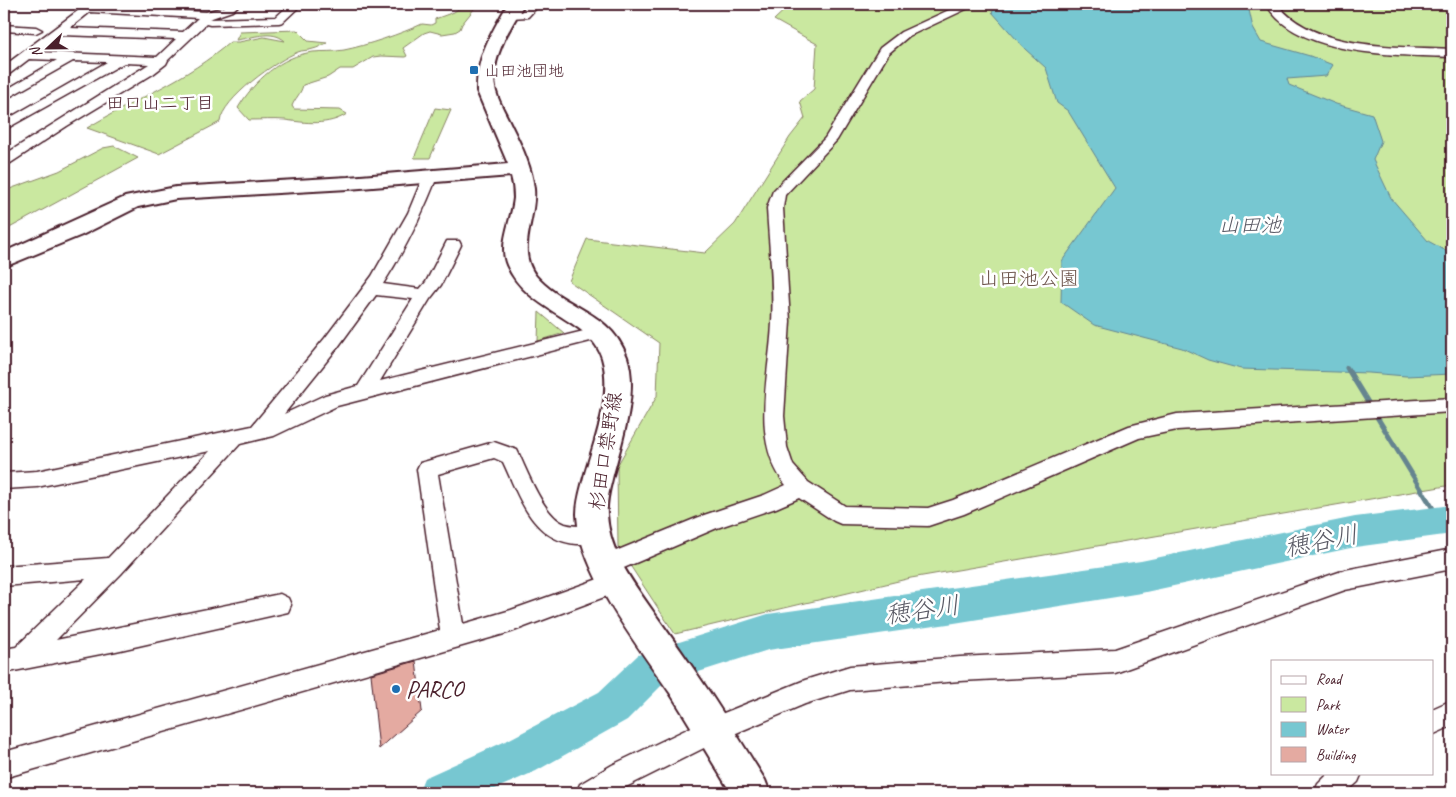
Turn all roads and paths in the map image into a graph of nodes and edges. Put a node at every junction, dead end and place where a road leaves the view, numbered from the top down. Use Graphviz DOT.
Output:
graph roads {
  1 [pos="185,4"];
  2 [pos="234,4"];
  3 [pos="296,4"];
  4 [pos="534,4"];
  5 [pos="971,4"];
  6 [pos="1271,4"];
  7 [pos="91,6"];
  8 [pos="135,7"];
  9 [pos="513,10"];
  10 [pos="175,13"];
  11 [pos="204,18"];
  12 [pos="4,28"];
  13 [pos="36,30"];
  14 [pos="58,31"];
  15 [pos="186,36"];
  16 [pos="1452,53"];
  17 [pos="26,55"];
  18 [pos="72,56"];
  19 [pos="122,59"];
  20 [pos="162,61"];
  21 [pos="4,72"];
  22 [pos="4,96"];
  23 [pos="4,112"];
  24 [pos="23,115"];
  25 [pos="62,123"];
  26 [pos="4,126"];
  27 [pos="4,161"];
  28 [pos="520,169"];
  29 [pos="430,176"];
  30 [pos="453,244"];
  31 [pos="4,260"];
  32 [pos="372,289"];
  33 [pos="424,294"];
  34 [pos="600,333"];
  35 [pos="364,392"];
  36 [pos="1452,405"];
  37 [pos="258,433"];
  38 [pos="235,437"];
  39 [pos="4,480"];
  40 [pos="801,488"];
  41 [pos="596,535"];
  42 [pos="1452,559"];
  43 [pos="113,567"];
  44 [pos="4,576"];
  45 [pos="620,580"];
  46 [pos="280,605"];
  47 [pos="452,637"];
  48 [pos="13,660"];
  49 [pos="1452,712"];
  50 [pos="706,719"];
  51 [pos="1434,722"];
  52 [pos="4,765"];
  53 [pos="1348,774"];
  54 [pos="589,793"];
  55 [pos="752,793"];
  56 [pos="1327,793"];
  1 -- 10 [label="street"];
  2 -- 11 [label="street"];
  3 -- 11 [label="street"];
  4 -- 9 [label="street"];
  5 -- 40 [label="street"];
  6 -- 16 [label="street"];
  7 -- 8 [label="street"];
  7 -- 14 [label="street"];
  8 -- 10 [label="street"];
  9 -- 28 [label="main road, 杉田口禁野線"];
  10 -- 11 [label="street"];
  11 -- 15 [label="street"];
  12 -- 13 [label="street"];
  14 -- 15 [label="street"];
  14 -- 17 [label="street"];
  15 -- 20 [label="street"];
  17 -- 18 [label="street"];
  17 -- 21 [label="street"];
  18 -- 19 [label="street"];
  18 -- 22 [label="street"];
  19 -- 20 [label="street"];
  19 -- 24 [label="street"];
  20 -- 25 [label="street"];
  23 -- 24 [label="street"];
  24 -- 25 [label="street"];
  24 -- 26 [label="street"];
  25 -- 27 [label="street"];
  28 -- 29 [label="main road"];
  28 -- 34 [label="main road, 杉田口禁野線"];
  29 -- 31 [label="main road"];
  29 -- 32 [label="street"];
  30 -- 33 [label="street"];
  32 -- 33 [label="street"];
  32 -- 37 [label="street"];
  33 -- 35 [label="street"];
  34 -- 35 [label="street"];
  34 -- 41 [label="main road, 杉田口禁野線"];
  35 -- 37 [label="street"];
  36 -- 40 [label="street"];
  37 -- 38 [label="street"];
  38 -- 39 [label="street"];
  38 -- 43 [label="street"];
  40 -- 45 [label="street"];
  41 -- 45 [label="main road, 杉田口禁野線"];
  41 -- 47 [label="street"];
  42 -- 50 [label="street"];
  43 -- 44 [label="street"];
  43 -- 48 [label="street"];
  45 -- 47 [label="street"];
  45 -- 50 [label="main road, 杉田口禁野線"];
  46 -- 48 [label="street"];
  47 -- 52 [label="street"];
  49 -- 51 [label="street"];
  50 -- 54 [label="street"];
  50 -- 55 [label="main road, 杉田口禁野線"];
  53 -- 56 [label="street"];
}
